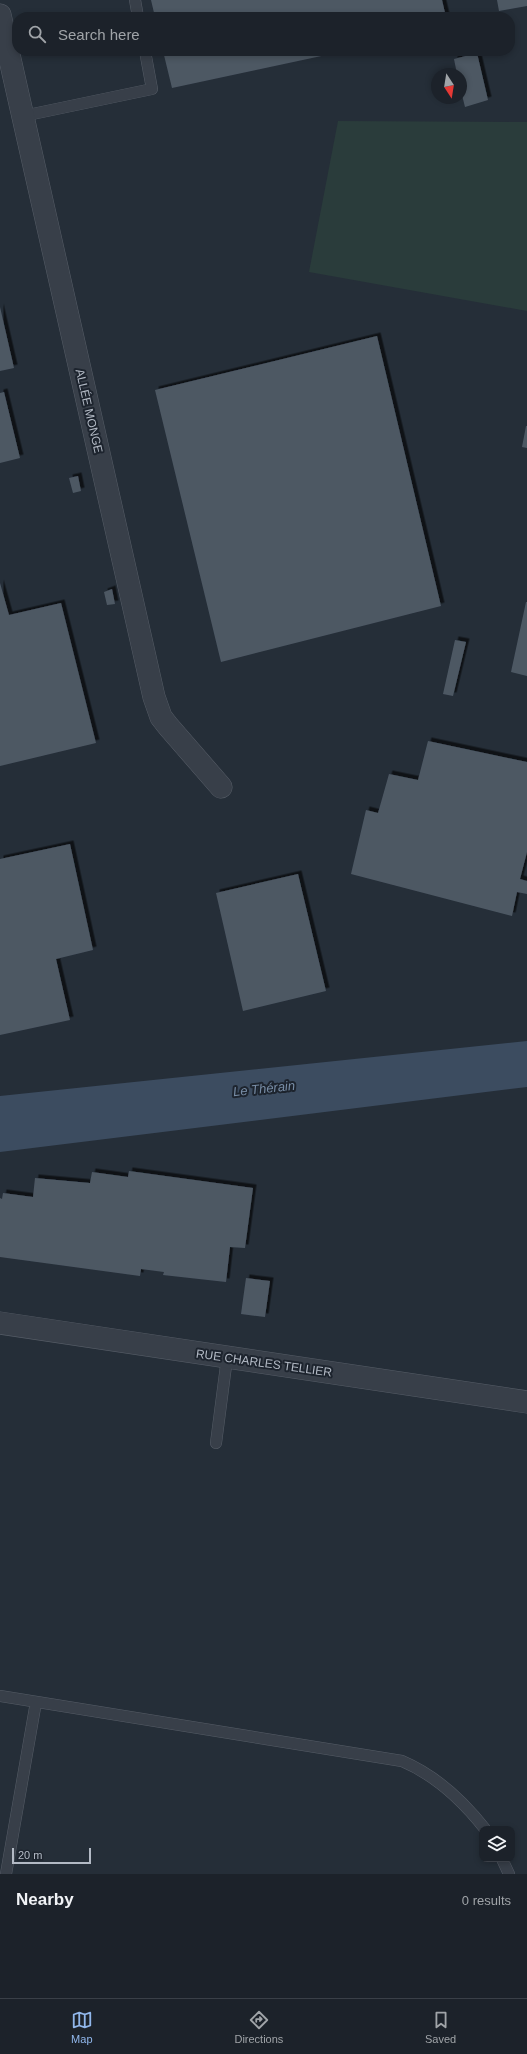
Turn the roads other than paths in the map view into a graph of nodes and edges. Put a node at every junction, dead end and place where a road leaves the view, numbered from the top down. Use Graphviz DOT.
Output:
graph roads {
  1 [pos="135,0"];
  2 [pos="137,12"];
  3 [pos="0,15"];
  4 [pos="145,56"];
  5 [pos="23,116"];
  6 [pos="221,787"];
  7 [pos="0,1323"];
  8 [pos="227,1358"];
  9 [pos="527,1402"];
  10 [pos="216,1443"];
  11 [pos="0,1696"];
  12 [pos="36,1702"];
  13 [pos="482,1826"];
  14 [pos="503,1862"];
  15 [pos="6,1874"];
  16 [pos="509,1874"];
  1 -- 2 [label="lane"];
  3 -- 5 [label="street, ALLÉE MONGE"];
  4 -- 5 [label="lane"];
  5 -- 6 [label="street, ALLÉE MONGE"];
  7 -- 8 [label="street, RUE CHARLES TELLIER"];
  8 -- 9 [label="street, RUE CHARLES TELLIER"];
  8 -- 10 [label="lane"];
  11 -- 12 [label="lane"];
  12 -- 13 [label="lane"];
  12 -- 15 [label="lane"];
  14 -- 16 [label="lane"];
}
